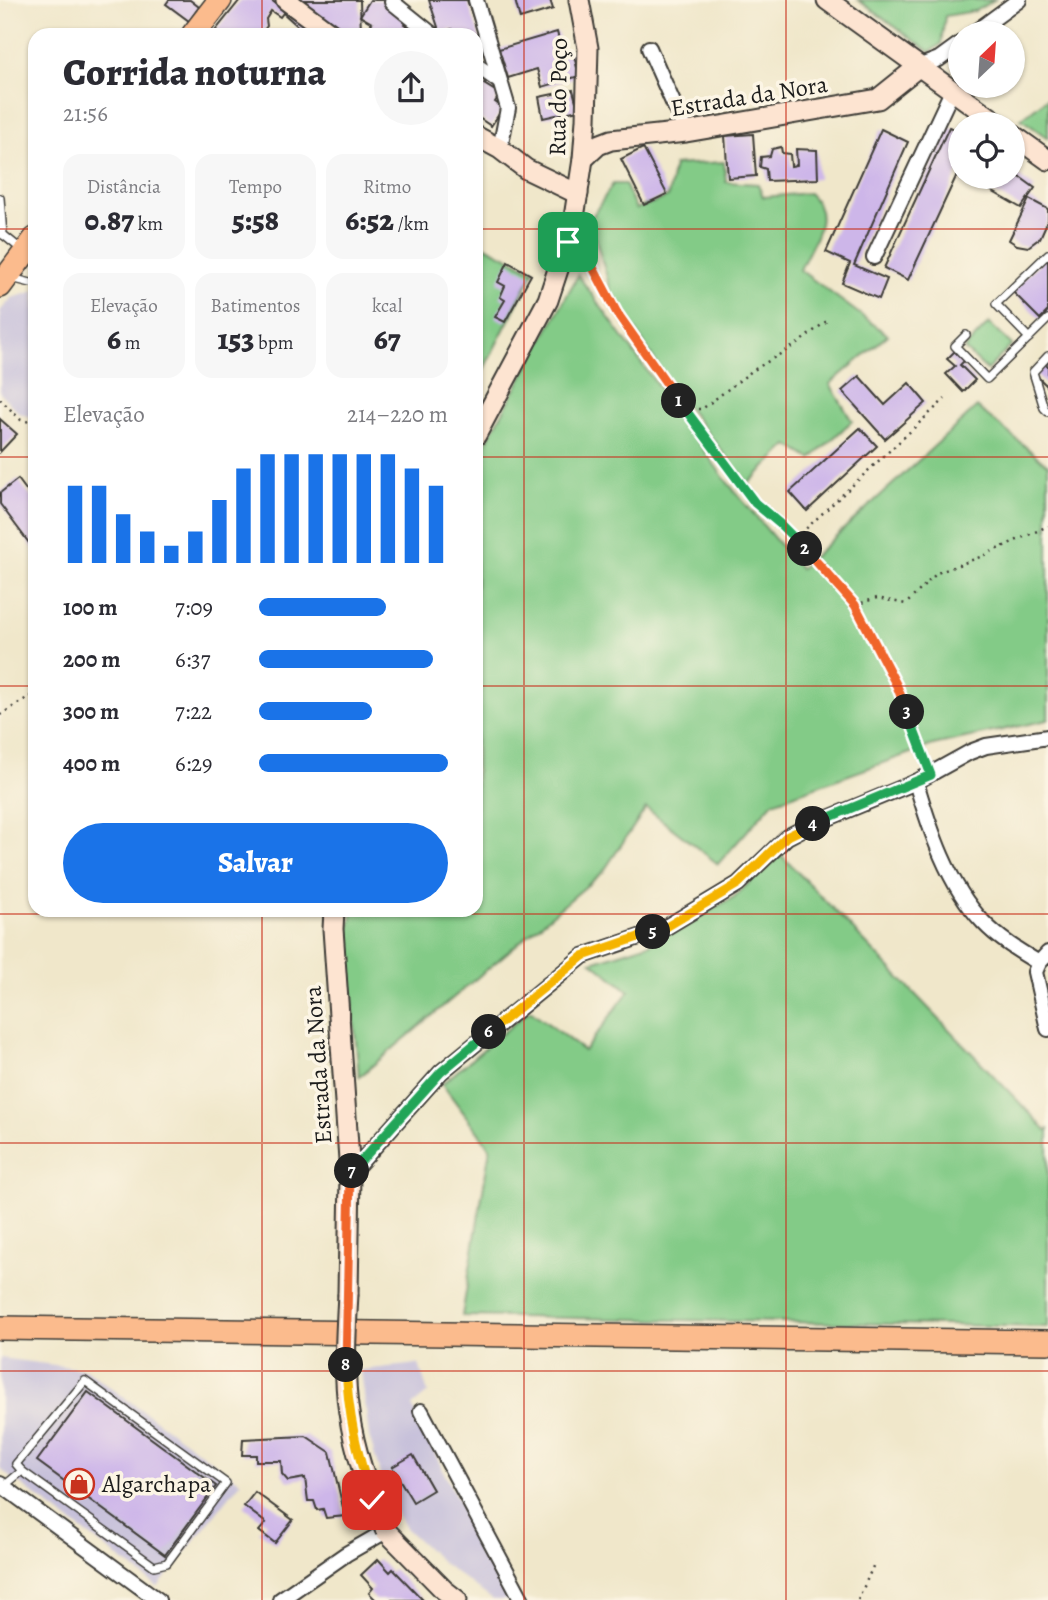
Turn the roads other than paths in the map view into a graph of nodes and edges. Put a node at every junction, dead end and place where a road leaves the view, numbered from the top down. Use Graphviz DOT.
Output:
graph roads {
  1 [pos="220,0"];
  2 [pos="286,0"];
  3 [pos="476,0"];
  4 [pos="579,0"];
  5 [pos="827,0"];
  6 [pos="1019,0"];
  7 [pos="392,2"];
  8 [pos="990,21"];
  9 [pos="198,28"];
  10 [pos="323,28"];
  11 [pos="424,28"];
  12 [pos="649,48"];
  13 [pos="490,49"];
  14 [pos="948,52"];
  15 [pos="483,62"];
  16 [pos="918,67"];
  17 [pos="483,69"];
  18 [pos="500,82"];
  19 [pos="948,87"];
  20 [pos="948,98"];
  21 [pos="963,98"];
  22 [pos="982,112"];
  23 [pos="586,120"];
  24 [pos="686,132"];
  25 [pos="483,140"];
  26 [pos="611,140"];
  27 [pos="1025,144"];
  28 [pos="500,149"];
  29 [pos="583,159"];
  30 [pos="1048,160"];
  31 [pos="578,194"];
  32 [pos="0,198"];
  33 [pos="2,233"];
  34 [pos="28,246"];
  35 [pos="28,253"];
  36 [pos="1048,254"];
  37 [pos="874,257"];
  38 [pos="3,282"];
  39 [pos="28,284"];
  40 [pos="1048,319"];
  41 [pos="966,335"];
  42 [pos="1029,338"];
  43 [pos="1048,356"];
  44 [pos="1048,412"];
  45 [pos="483,422"];
  46 [pos="1048,737"];
  47 [pos="916,782"];
  48 [pos="334,917"];
  49 [pos="1044,958"];
  50 [pos="1048,1029"];
  51 [pos="350,1174"];
  52 [pos="0,1317"];
  53 [pos="0,1328"];
  54 [pos="397,1332"];
  55 [pos="1048,1342"];
  56 [pos="421,1410"];
  57 [pos="22,1471"];
  58 [pos="2,1485"];
  59 [pos="386,1531"];
  60 [pos="158,1600"];
  61 [pos="280,1600"];
  62 [pos="457,1600"];
  63 [pos="522,1600"];
  1 -- 9 [label="main road"];
  2 -- 10 [label="street"];
  3 -- 13 [label="street"];
  4 -- 23 [label="street, Rua do Poço"];
  5 -- 16 [label="street"];
  6 -- 8 [label="street"];
  7 -- 11 [label="street"];
  12 -- 24 [label="street"];
  13 -- 15 [label="street"];
  13 -- 18 [label="street"];
  14 -- 16 [label="street"];
  16 -- 19 [label="street"];
  16 -- 24 [label="street, Estrada da Nora"];
  17 -- 18 [label="street"];
  18 -- 28 [label="street"];
  20 -- 37 [label="street"];
  21 -- 22 [label="street"];
  23 -- 26 [label="street"];
  23 -- 29 [label="street, Rua do Poço"];
  24 -- 26 [label="street, Estrada da Nora"];
  25 -- 28 [label="street"];
  26 -- 29 [label="street, Estrada da Nora"];
  27 -- 30 [label="street"];
  28 -- 31 [label="street"];
  29 -- 31 [label="street, Rua do Poço"];
  31 -- 45 [label="street"];
  32 -- 33 [label="lane"];
  33 -- 34 [label="lane"];
  35 -- 38 [label="main road"];
  36 -- 42 [label="lane"];
  38 -- 39 [label="lane"];
  40 -- 42 [label="lane"];
  41 -- 42 [label="lane"];
  43 -- 44 [label="lane"];
  46 -- 47 [label="street"];
  47 -- 49 [label="street"];
  47 -- 51 [label="street"];
  48 -- 51 [label="street, Estrada da Nora"];
  49 -- 50 [label="street"];
  51 -- 59 [label="street, Estrada da Nora, bridge"];
  52 -- 54 [label="main road"];
  53 -- 54 [label="main road"];
  54 -- 55 [label="main road"];
  56 -- 63 [label="street"];
  57 -- 57 [label="lane"];
  57 -- 58 [label="lane"];
  58 -- 60 [label="street"];
  59 -- 61 [label="street"];
  59 -- 62 [label="street, Estrada da Nora"];
}
